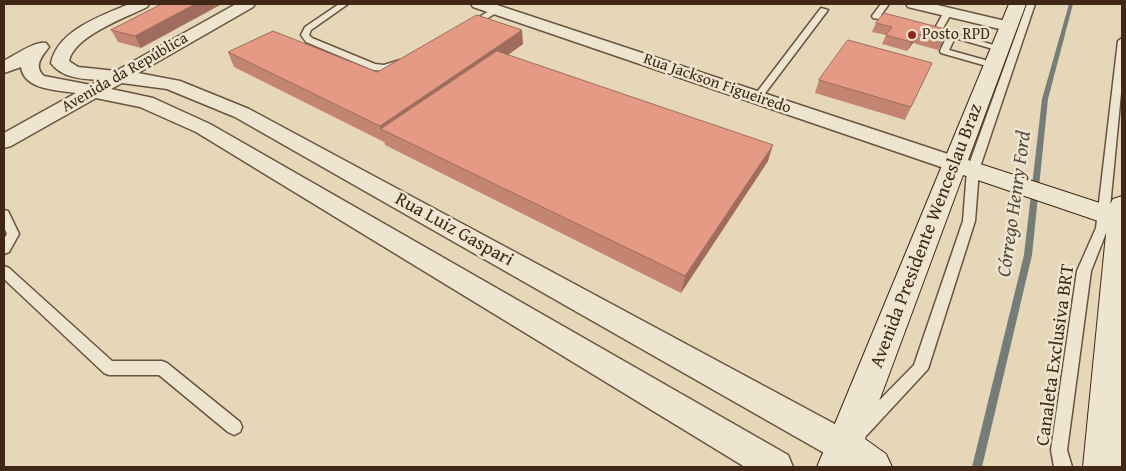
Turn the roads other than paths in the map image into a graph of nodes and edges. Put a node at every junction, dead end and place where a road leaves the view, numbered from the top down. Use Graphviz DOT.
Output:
graph roads {
  1 [pos="120,4"];
  2 [pos="141,4"];
  3 [pos="247,4"];
  4 [pos="344,4"];
  5 [pos="479,4"];
  6 [pos="885,4"];
  7 [pos="914,4"];
  8 [pos="1031,4"];
  9 [pos="498,10"];
  10 [pos="824,10"];
  11 [pos="948,12"];
  12 [pos="902,23"];
  13 [pos="919,27"];
  14 [pos="461,30"];
  15 [pos="937,31"];
  16 [pos="952,35"];
  17 [pos="1005,36"];
  18 [pos="1122,41"];
  19 [pos="47,51"];
  20 [pos="409,59"];
  21 [pos="5,67"];
  22 [pos="118,77"];
  23 [pos="93,91"];
  24 [pos="758,98"];
  25 [pos="4,142"];
  26 [pos="970,169"];
  27 [pos="1112,213"];
  28 [pos="4,214"];
  29 [pos="4,249"];
  30 [pos="4,271"];
  31 [pos="234,427"];
  32 [pos="855,461"];
  33 [pos="776,467"];
  34 [pos="1063,467"];
  35 [pos="1102,467"];
  1 -- 19 [label="street"];
  2 -- 19 [label="street"];
  3 -- 22 [label="street, Avenida da República"];
  4 -- 20 [label="lane"];
  5 -- 9 [label="street, Rua Jackson Figueiredo"];
  6 -- 12 [label="lane"];
  7 -- 11 [label="street"];
  8 -- 26 [label="lane"];
  9 -- 14 [label="lane"];
  9 -- 24 [label="street, Rua Jackson Figueiredo"];
  10 -- 24 [label="lane"];
  11 -- 15 [label="lane"];
  11 -- 17 [label="street"];
  13 -- 15 [label="lane"];
  15 -- 16 [label="lane"];
  16 -- 17 [label="lane"];
  16 -- 17 [label="lane"];
  17 -- 26 [label="main road, Avenida Presidente Wenceslau Braz"];
  18 -- 27 [label="lane, Canaleta Exclusiva BRT"];
  19 -- 21 [label="street"];
  19 -- 22 [label="street, Rua Luiz Gaspari"];
  19 -- 23 [label="street, Rua Luiz Gaspari"];
  22 -- 23 [label="street, Avenida da República"];
  22 -- 32 [label="street, Rua Luiz Gaspari"];
  23 -- 25 [label="street, Avenida da República"];
  23 -- 33 [label="street, Rua Luiz Gaspari"];
  24 -- 26 [label="street, Rua Jackson Figueiredo"];
  26 -- 27 [label="main road"];
  26 -- 32 [label="main road, Avenida Presidente Wenceslau Braz"];
  26 -- 32 [label="lane"];
  27 -- 34 [label="lane, Canaleta Exclusiva BRT"];
  27 -- 35 [label="main road"];
  28 -- 29 [label="lane"];
  30 -- 31 [label="lane"];
}
